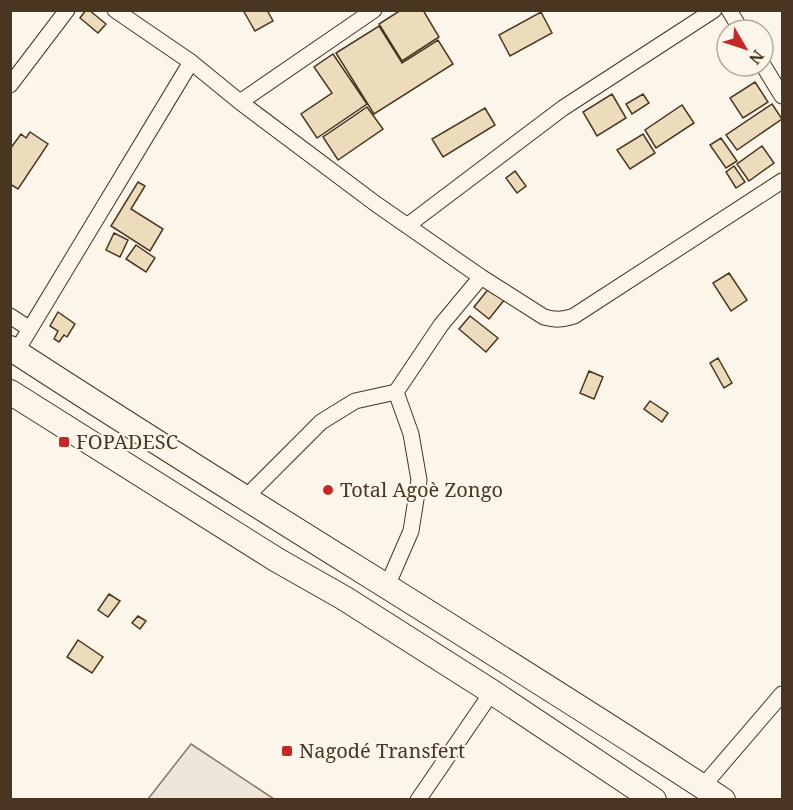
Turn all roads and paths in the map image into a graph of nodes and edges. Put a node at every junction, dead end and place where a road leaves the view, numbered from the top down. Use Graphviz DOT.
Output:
graph roads {
  1 [pos="67,10"];
  2 [pos="116,10"];
  3 [pos="374,10"];
  4 [pos="714,10"];
  5 [pos="191,62"];
  6 [pos="771,78"];
  7 [pos="10,85"];
  8 [pos="783,96"];
  9 [pos="240,102"];
  10 [pos="783,181"];
  11 [pos="408,225"];
  12 [pos="481,277"];
  13 [pos="10,316"];
  14 [pos="30,329"];
  15 [pos="12,354"];
  16 [pos="10,392"];
  17 [pos="396,392"];
  18 [pos="246,497"];
  19 [pos="387,585"];
  20 [pos="492,692"];
  21 [pos="783,694"];
  22 [pos="703,786"];
  23 [pos="418,800"];
  24 [pos="654,800"];
  25 [pos="723,800"];
  1 -- 7 [label="street"];
  2 -- 5 [label="street"];
  3 -- 9 [label="street"];
  4 -- 11 [label="street"];
  5 -- 9 [label="street"];
  5 -- 14 [label="street"];
  6 -- 8 [label="street"];
  9 -- 11 [label="street"];
  10 -- 12 [label="street"];
  11 -- 12 [label="street"];
  12 -- 17 [label="street"];
  13 -- 14 [label="street"];
  14 -- 15 [label="street"];
  15 -- 18 [label="highway"];
  16 -- 20 [label="highway"];
  17 -- 18 [label="street"];
  17 -- 19 [label="street"];
  18 -- 19 [label="highway"];
  19 -- 22 [label="highway"];
  20 -- 23 [label="street"];
  20 -- 24 [label="highway"];
  21 -- 22 [label="street"];
  22 -- 25 [label="highway"];
}
